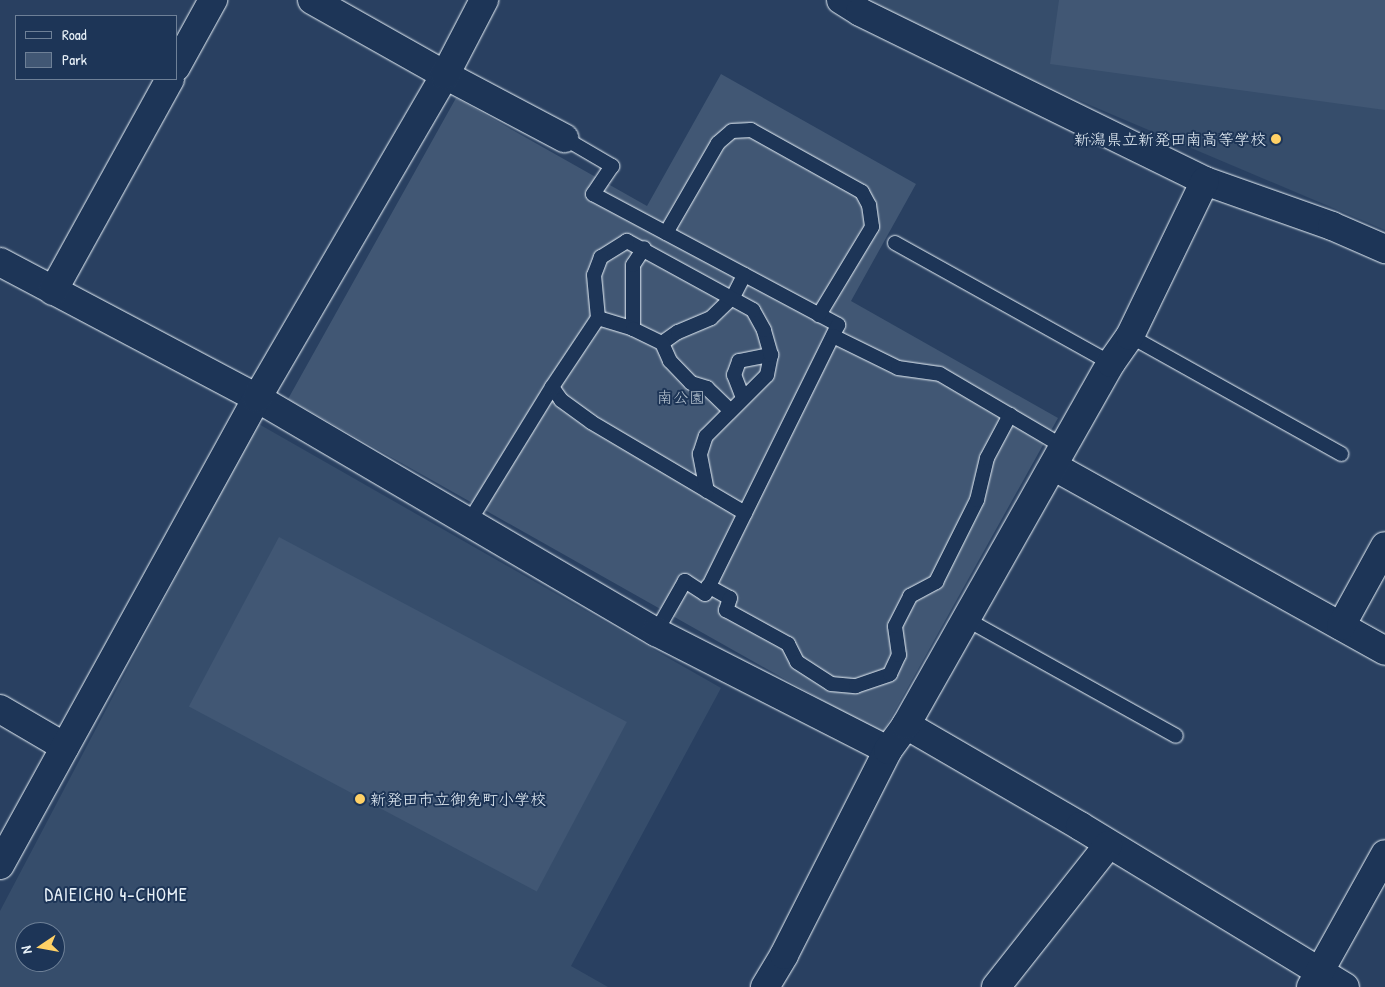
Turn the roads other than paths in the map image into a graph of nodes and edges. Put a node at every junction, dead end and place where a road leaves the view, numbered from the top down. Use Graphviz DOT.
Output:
graph roads {
  1 [pos="213,0"];
  2 [pos="312,0"];
  3 [pos="484,0"];
  4 [pos="841,0"];
  5 [pos="178,63"];
  6 [pos="444,75"];
  7 [pos="169,80"];
  8 [pos="564,138"];
  9 [pos="1205,181"];
  10 [pos="666,233"];
  11 [pos="895,243"];
  12 [pos="644,248"];
  13 [pos="1385,249"];
  14 [pos="0,262"];
  15 [pos="744,275"];
  16 [pos="53,292"];
  17 [pos="733,297"];
  18 [pos="819,315"];
  19 [pos="598,318"];
  20 [pos="633,329"];
  21 [pos="833,336"];
  22 [pos="1130,336"];
  23 [pos="662,343"];
  24 [pos="771,355"];
  25 [pos="1111,363"];
  26 [pos="552,386"];
  27 [pos="257,398"];
  28 [pos="743,398"];
  29 [pos="730,410"];
  30 [pos="1010,415"];
  31 [pos="1341,454"];
  32 [pos="1058,456"];
  33 [pos="707,491"];
  34 [pos="745,513"];
  35 [pos="469,522"];
  36 [pos="1385,546"];
  37 [pos="708,586"];
  38 [pos="966,619"];
  39 [pos="1341,626"];
  40 [pos="656,632"];
  41 [pos="1385,651"];
  42 [pos="0,709"];
  43 [pos="906,724"];
  44 [pos="1176,736"];
  45 [pos="65,747"];
  46 [pos="888,750"];
  47 [pos="1108,845"];
  48 [pos="1385,854"];
  49 [pos="0,865"];
  50 [pos="1315,980"];
  51 [pos="765,987"];
  52 [pos="996,987"];
  53 [pos="1345,987"];
  1 -- 5 [label="street"];
  2 -- 6 [label="street"];
  3 -- 6 [label="street"];
  4 -- 9 [label="street"];
  6 -- 8 [label="street"];
  6 -- 27 [label="street"];
  7 -- 16 [label="street"];
  8 -- 10 [label="lane"];
  9 -- 13 [label="street"];
  9 -- 22 [label="street"];
  10 -- 15 [label="lane"];
  10 -- 18 [label="lane"];
  11 -- 25 [label="lane"];
  12 -- 17 [label="lane"];
  12 -- 19 [label="lane"];
  12 -- 20 [label="lane"];
  14 -- 16 [label="street"];
  15 -- 17 [label="lane"];
  15 -- 18 [label="lane"];
  16 -- 27 [label="street"];
  17 -- 23 [label="lane"];
  17 -- 24 [label="lane"];
  18 -- 21 [label="lane"];
  19 -- 20 [label="lane"];
  19 -- 26 [label="lane"];
  20 -- 23 [label="lane"];
  21 -- 30 [label="lane"];
  21 -- 34 [label="lane"];
  22 -- 25 [label="street"];
  22 -- 31 [label="lane"];
  23 -- 29 [label="lane"];
  24 -- 28 [label="lane"];
  24 -- 28 [label="lane"];
  25 -- 32 [label="street"];
  26 -- 33 [label="lane"];
  26 -- 35 [label="lane"];
  27 -- 35 [label="street"];
  27 -- 45 [label="street"];
  28 -- 29 [label="lane"];
  29 -- 33 [label="lane"];
  30 -- 32 [label="lane"];
  30 -- 37 [label="lane"];
  32 -- 38 [label="street"];
  32 -- 39 [label="street"];
  33 -- 34 [label="lane"];
  34 -- 37 [label="lane"];
  35 -- 40 [label="street"];
  36 -- 39 [label="street"];
  37 -- 40 [label="lane"];
  38 -- 43 [label="street"];
  38 -- 44 [label="lane"];
  39 -- 41 [label="street"];
  40 -- 46 [label="street"];
  42 -- 45 [label="street"];
  43 -- 46 [label="street"];
  43 -- 47 [label="street"];
  45 -- 49 [label="street"];
  46 -- 51 [label="street"];
  47 -- 50 [label="street"];
  47 -- 52 [label="street"];
  48 -- 50 [label="street"];
  50 -- 53 [label="street"];
}
